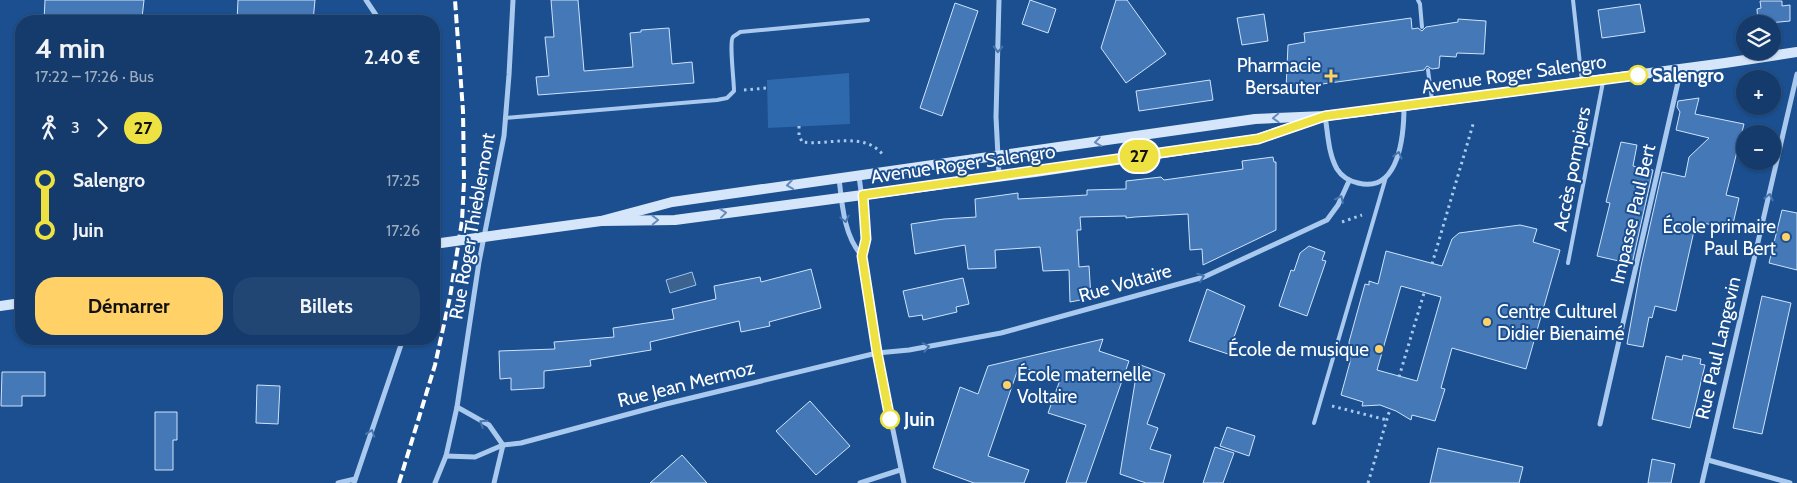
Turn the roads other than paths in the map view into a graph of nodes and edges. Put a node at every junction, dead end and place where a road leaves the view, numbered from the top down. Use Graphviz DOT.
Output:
graph roads {
  1 [pos="366,0"];
  2 [pos="513,0"];
  3 [pos="999,0"];
  4 [pos="1418,0"];
  5 [pos="1573,0"];
  6 [pos="376,15"];
  7 [pos="868,20"];
  8 [pos="1422,27"];
  9 [pos="1797,52"];
  10 [pos="1681,69"];
  11 [pos="1428,70"];
  12 [pos="1797,74"];
  13 [pos="1603,79"];
  14 [pos="1582,82"];
  15 [pos="1432,102"];
  16 [pos="1404,106"];
  17 [pos="1325,116"];
  18 [pos="505,118"];
  19 [pos="998,156"];
  20 [pos="859,176"];
  21 [pos="999,176"];
  22 [pos="1386,177"];
  23 [pos="839,178"];
  24 [pos="1349,181"];
  25 [pos="863,195"];
  26 [pos="841,198"];
  27 [pos="601,221"];
  28 [pos="440,243"];
  29 [pos="862,256"];
  30 [pos="1568,264"];
  31 [pos="15,304"];
  32 [pos="0,306"];
  33 [pos="400,345"];
  34 [pos="877,352"];
  35 [pos="457,407"];
  36 [pos="1314,423"];
  37 [pos="1600,424"];
  38 [pos="503,445"];
  39 [pos="446,456"];
  40 [pos="1708,460"];
  41 [pos="900,470"];
  42 [pos="355,481"];
  43 [pos="338,483"];
  44 [pos="435,483"];
  45 [pos="494,483"];
  46 [pos="860,483"];
  47 [pos="904,483"];
  48 [pos="1702,483"];
  49 [pos="1790,483"];
  1 -- 6 [label="street"];
  2 -- 18 [label="street, Rue Roger Thieblemont"];
  3 -- 19 [label="street, one-way"];
  4 -- 8 [label="lane"];
  5 -- 14 [label="lane"];
  7 -- 18 [label="lane"];
  9 -- 10 [label="main road, Avenue Roger Salengro"];
  10 -- 13 [label="main road, Avenue Roger Salengro"];
  10 -- 37 [label="street, Impasse Paul Bert"];
  11 -- 15 [label="lane"];
  40 -- 12 [label="street, Rue Paul Langevin, one-way"];
  13 -- 14 [label="main road, Avenue Roger Salengro"];
  13 -- 30 [label="lane, Accès pompiers"];
  14 -- 15 [label="main road, Avenue Roger Salengro"];
  15 -- 16 [label="main road, Avenue Roger Salengro"];
  16 -- 17 [label="main road, Avenue Roger Salengro"];
  22 -- 16 [label="street, one-way"];
  17 -- 19 [label="main road, Avenue Roger Salengro, one-way"];
  17 -- 21 [label="main road, Avenue Roger Salengro"];
  17 -- 24 [label="street"];
  18 -- 35 [label="street, Rue Roger Thieblemont"];
  19 -- 20 [label="main road, Avenue Roger Salengro"];
  19 -- 21 [label="street"];
  20 -- 23 [label="main road, Avenue Roger Salengro"];
  20 -- 25 [label="street"];
  21 -- 25 [label="main road, Avenue Roger Salengro"];
  22 -- 24 [label="street"];
  22 -- 36 [label="lane"];
  23 -- 26 [label="street"];
  23 -- 27 [label="main road, Avenue Roger Salengro, one-way"];
  34 -- 24 [label="street, Rue Voltaire, one-way"];
  25 -- 26 [label="main road, Avenue Roger Salengro"];
  25 -- 29 [label="street"];
  27 -- 26 [label="main road, Avenue Roger Salengro, one-way"];
  26 -- 29 [label="street, one-way"];
  27 -- 28 [label="main road, Avenue Roger Salengro, bridge"];
  29 -- 34 [label="street"];
  31 -- 32 [label="main road"];
  42 -- 33 [label="street, one-way"];
  34 -- 38 [label="street, Rue Jean Mermoz"];
  34 -- 41 [label="street"];
  38 -- 35 [label="street, one-way"];
  35 -- 39 [label="street, Rue Roger Thieblemont"];
  38 -- 39 [label="street, Rue Jean Mermoz"];
  38 -- 45 [label="street"];
  39 -- 44 [label="street"];
  40 -- 48 [label="street, Rue Paul Langevin"];
  40 -- 49 [label="street"];
  41 -- 46 [label="street"];
  41 -- 47 [label="street"];
  42 -- 43 [label="street"];
}
